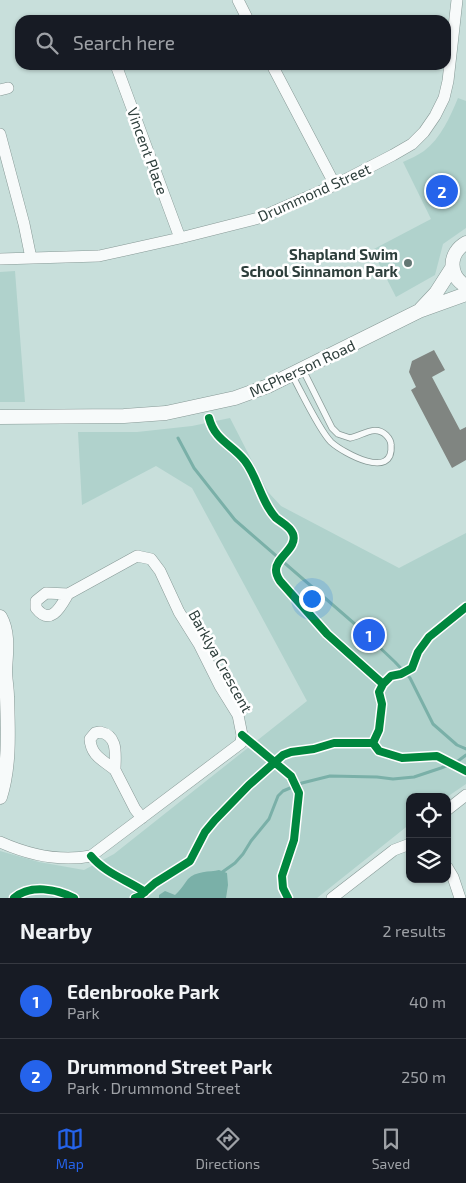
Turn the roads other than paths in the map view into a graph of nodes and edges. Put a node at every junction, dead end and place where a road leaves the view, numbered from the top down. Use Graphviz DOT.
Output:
graph roads {
  1 [pos="238,0"];
  2 [pos="457,0"];
  3 [pos="246,15"];
  4 [pos="451,54"];
  5 [pos="118,70"];
  6 [pos="275,70"];
  7 [pos="449,70"];
  8 [pos="0,134"];
  9 [pos="335,185"];
  10 [pos="180,238"];
  11 [pos="466,243"];
  12 [pos="31,258"];
  13 [pos="0,259"];
  14 [pos="452,268"];
  15 [pos="466,286"];
  16 [pos="466,294"];
  17 [pos="419,311"];
  18 [pos="297,373"];
  19 [pos="0,417"];
  20 [pos="328,419"];
  21 [pos="319,424"];
  22 [pos="68,594"];
  23 [pos="0,617"];
  24 [pos="3,671"];
  25 [pos="116,770"];
  26 [pos="466,795"];
  27 [pos="0,797"];
  28 [pos="451,807"];
  29 [pos="142,818"];
  30 [pos="0,842"];
  31 [pos="406,846"];
  32 [pos="451,874"];
  33 [pos="448,883"];
  34 [pos="332,898"];
  35 [pos="459,898"];
  1 -- 3 [label="street"];
  2 -- 4 [label="street, Drummond Street"];
  5 -- 10 [label="street, Vincent Place"];
  6 -- 9 [label="street"];
  7 -- 9 [label="street, Drummond Street"];
  8 -- 12 [label="street"];
  9 -- 10 [label="street, Drummond Street"];
  10 -- 12 [label="street, Drummond Street"];
  11 -- 14 [label="street"];
  12 -- 13 [label="street, Drummond Street"];
  14 -- 15 [label="street"];
  14 -- 17 [label="street"];
  16 -- 17 [label="street"];
  17 -- 18 [label="street, McPherson Road"];
  18 -- 19 [label="street, McPherson Road"];
  18 -- 20 [label="lane"];
  18 -- 21 [label="lane"];
  20 -- 21 [label="lane"];
  20 -- 21 [label="lane"];
  22 -- 29 [label="street, Barklya Crescent"];
  23 -- 24 [label="street"];
  24 -- 27 [label="street"];
  25 -- 29 [label="street"];
  26 -- 28 [label="street"];
  29 -- 30 [label="street, Barklya Crescent"];
  31 -- 34 [label="street"];
  32 -- 35 [label="street"];
  33 -- 35 [label="street"];
}
